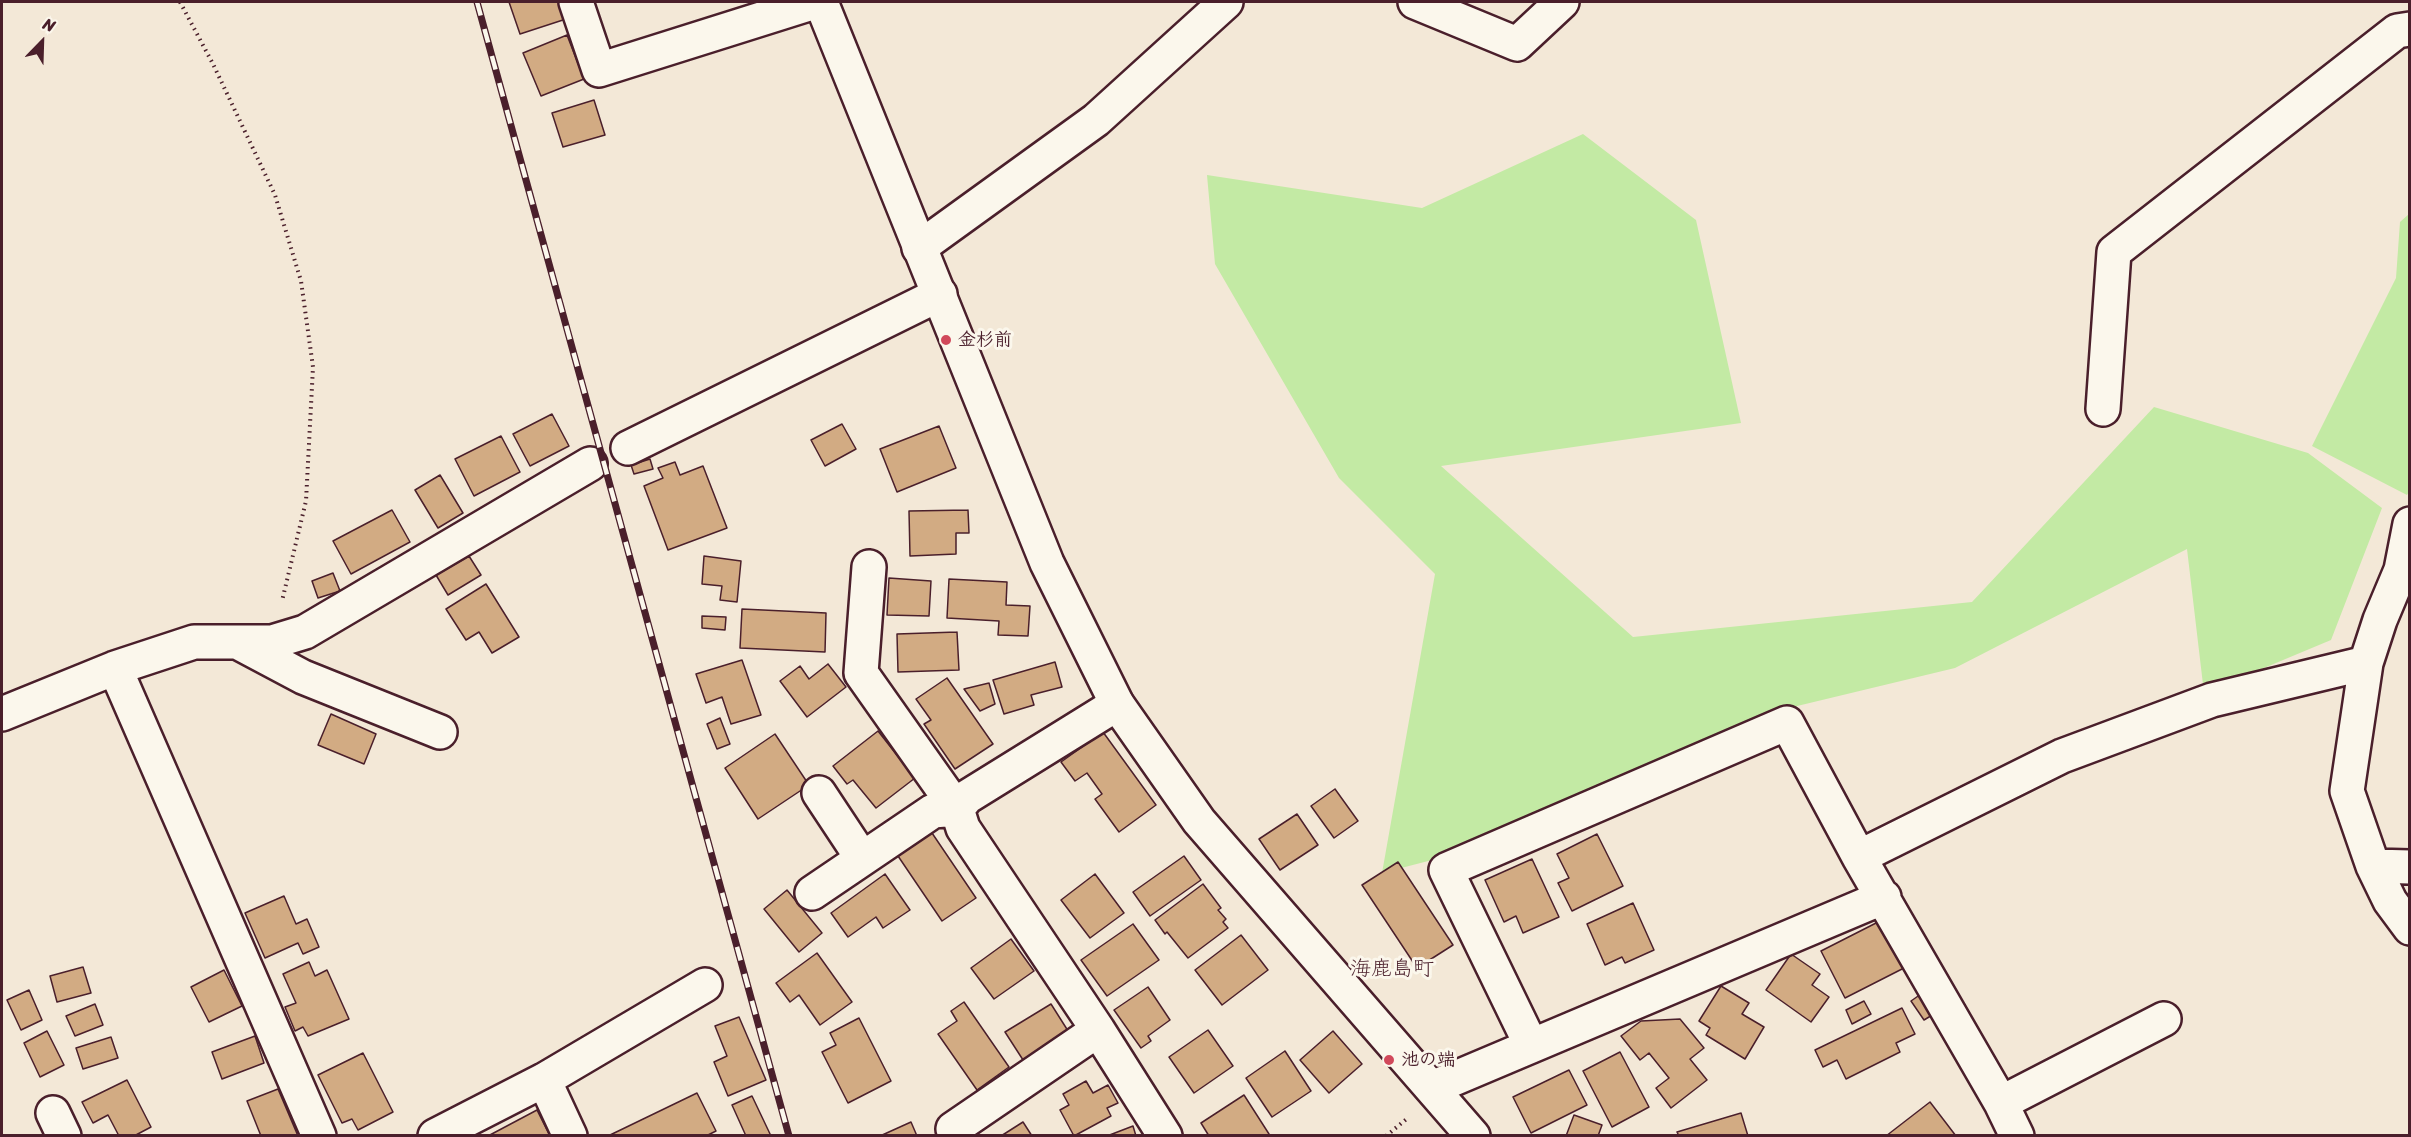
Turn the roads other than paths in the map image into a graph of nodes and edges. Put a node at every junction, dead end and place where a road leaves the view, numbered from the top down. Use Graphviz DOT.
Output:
graph roads {
  1 [pos="576,2"];
  2 [pos="815,2"];
  3 [pos="821,2"];
  4 [pos="1226,2"];
  5 [pos="1415,2"];
  6 [pos="1562,2"];
  7 [pos="2409,29"];
  8 [pos="920,248"];
  9 [pos="940,294"];
  10 [pos="2103,409"];
  11 [pos="628,448"];
  12 [pos="590,464"];
  13 [pos="2409,524"];
  14 [pos="869,567"];
  15 [pos="2405,572"];
  16 [pos="236,642"];
  17 [pos="2366,663"];
  18 [pos="115,668"];
  19 [pos="1117,704"];
  20 [pos="2,714"];
  21 [pos="440,732"];
  22 [pos="819,793"];
  23 [pos="957,809"];
  24 [pos="1858,857"];
  25 [pos="862,858"];
  26 [pos="2373,866"];
  27 [pos="2409,867"];
  28 [pos="812,893"];
  29 [pos="1884,897"];
  30 [pos="2409,928"];
  31 [pos="705,985"];
  32 [pos="2164,1019"];
  33 [pos="1098,1030"];
  34 [pos="1531,1045"];
  35 [pos="544,1080"];
  36 [pos="1432,1088"];
  37 [pos="2001,1103"];
  38 [pos="319,1136"];
  39 [pos="435,1136"];
  40 [pos="570,1136"];
  41 [pos="956,1136"];
  42 [pos="1165,1136"];
  43 [pos="1473,1136"];
  44 [pos="2017,1136"];
  1 -- 2 [label="street"];
  3 -- 8 [label="street"];
  4 -- 8 [label="street"];
  5 -- 6 [label="street"];
  7 -- 10 [label="street"];
  8 -- 9 [label="street"];
  9 -- 11 [label="street"];
  9 -- 19 [label="street"];
  12 -- 16 [label="street"];
  13 -- 15 [label="street"];
  14 -- 23 [label="street"];
  15 -- 17 [label="street"];
  16 -- 18 [label="street"];
  16 -- 21 [label="street"];
  17 -- 24 [label="street"];
  17 -- 26 [label="street"];
  18 -- 20 [label="street"];
  18 -- 38 [label="street"];
  19 -- 23 [label="street"];
  19 -- 36 [label="street"];
  22 -- 25 [label="street"];
  23 -- 25 [label="street"];
  23 -- 33 [label="street"];
  24 -- 29 [label="street"];
  24 -- 34 [label="street"];
  25 -- 28 [label="street"];
  26 -- 27 [label="street"];
  26 -- 30 [label="street"];
  29 -- 34 [label="street"];
  29 -- 37 [label="street"];
  31 -- 35 [label="street"];
  32 -- 37 [label="street"];
  33 -- 41 [label="street"];
  33 -- 42 [label="street"];
  34 -- 36 [label="street"];
  35 -- 39 [label="street"];
  35 -- 40 [label="street"];
  36 -- 43 [label="street"];
  37 -- 44 [label="street"];
}
